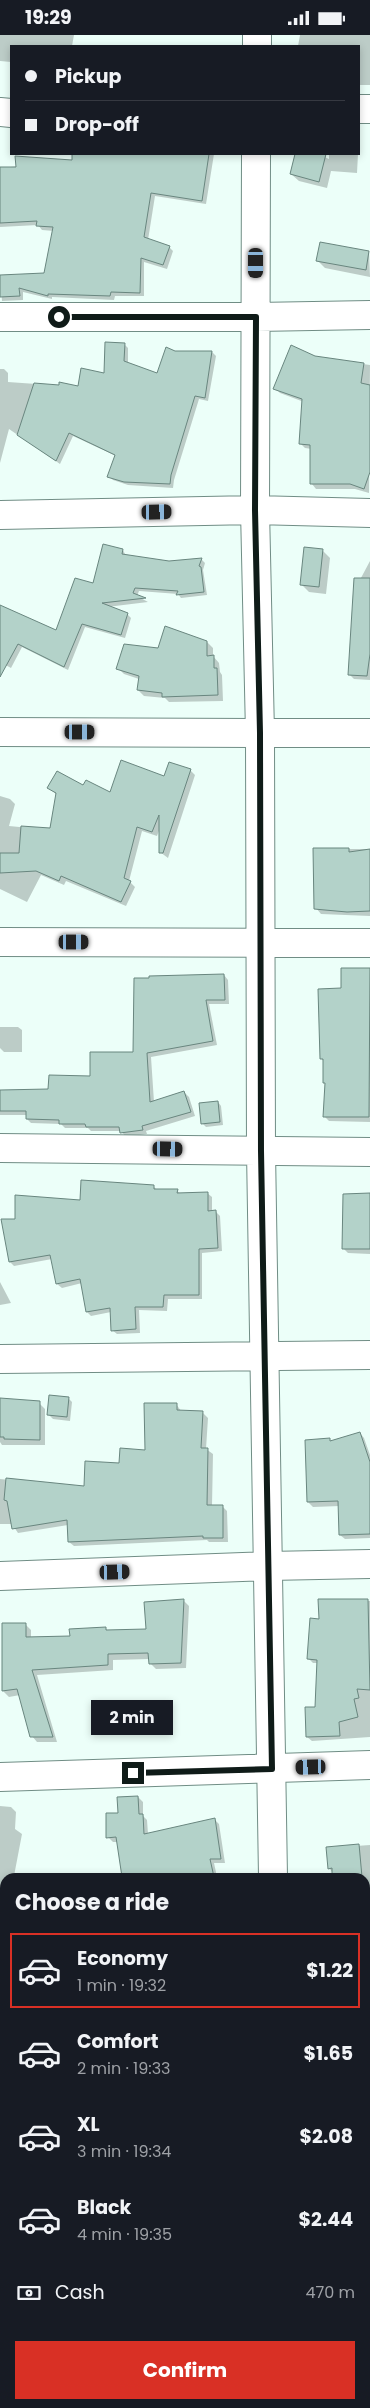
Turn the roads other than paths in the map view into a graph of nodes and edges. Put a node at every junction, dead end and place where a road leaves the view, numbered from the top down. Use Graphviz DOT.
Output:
graph roads {
  1 [pos="256,155"];
  2 [pos="370,315"];
  3 [pos="0,317"];
  4 [pos="256,317"];
  5 [pos="255,510"];
  6 [pos="370,513"];
  7 [pos="0,515"];
  8 [pos="0,732"];
  9 [pos="260,733"];
  10 [pos="370,733"];
  11 [pos="0,941"];
  12 [pos="260,943"];
  13 [pos="370,943"];
  14 [pos="0,1148"];
  15 [pos="261,1151"];
  16 [pos="370,1152"];
  17 [pos="370,1355"];
  18 [pos="265,1356"];
  19 [pos="0,1359"];
  20 [pos="370,1564"];
  21 [pos="268,1566"];
  22 [pos="0,1576"];
  23 [pos="370,1765"];
  24 [pos="272,1769"];
  25 [pos="0,1777"];
  26 [pos="274,1873"];
  1 -- 4 [label="street"];
  2 -- 4 [label="street"];
  3 -- 4 [label="street"];
  4 -- 5 [label="street"];
  5 -- 6 [label="street"];
  5 -- 7 [label="street"];
  5 -- 9 [label="street"];
  8 -- 9 [label="street"];
  9 -- 10 [label="street"];
  9 -- 12 [label="street"];
  11 -- 12 [label="street"];
  12 -- 13 [label="street"];
  12 -- 15 [label="street"];
  14 -- 15 [label="street"];
  15 -- 16 [label="street"];
  15 -- 18 [label="street"];
  17 -- 18 [label="street"];
  18 -- 19 [label="street"];
  18 -- 21 [label="street"];
  20 -- 21 [label="street"];
  21 -- 22 [label="street"];
  21 -- 24 [label="street"];
  23 -- 24 [label="street"];
  24 -- 25 [label="street"];
  24 -- 26 [label="street"];
}
